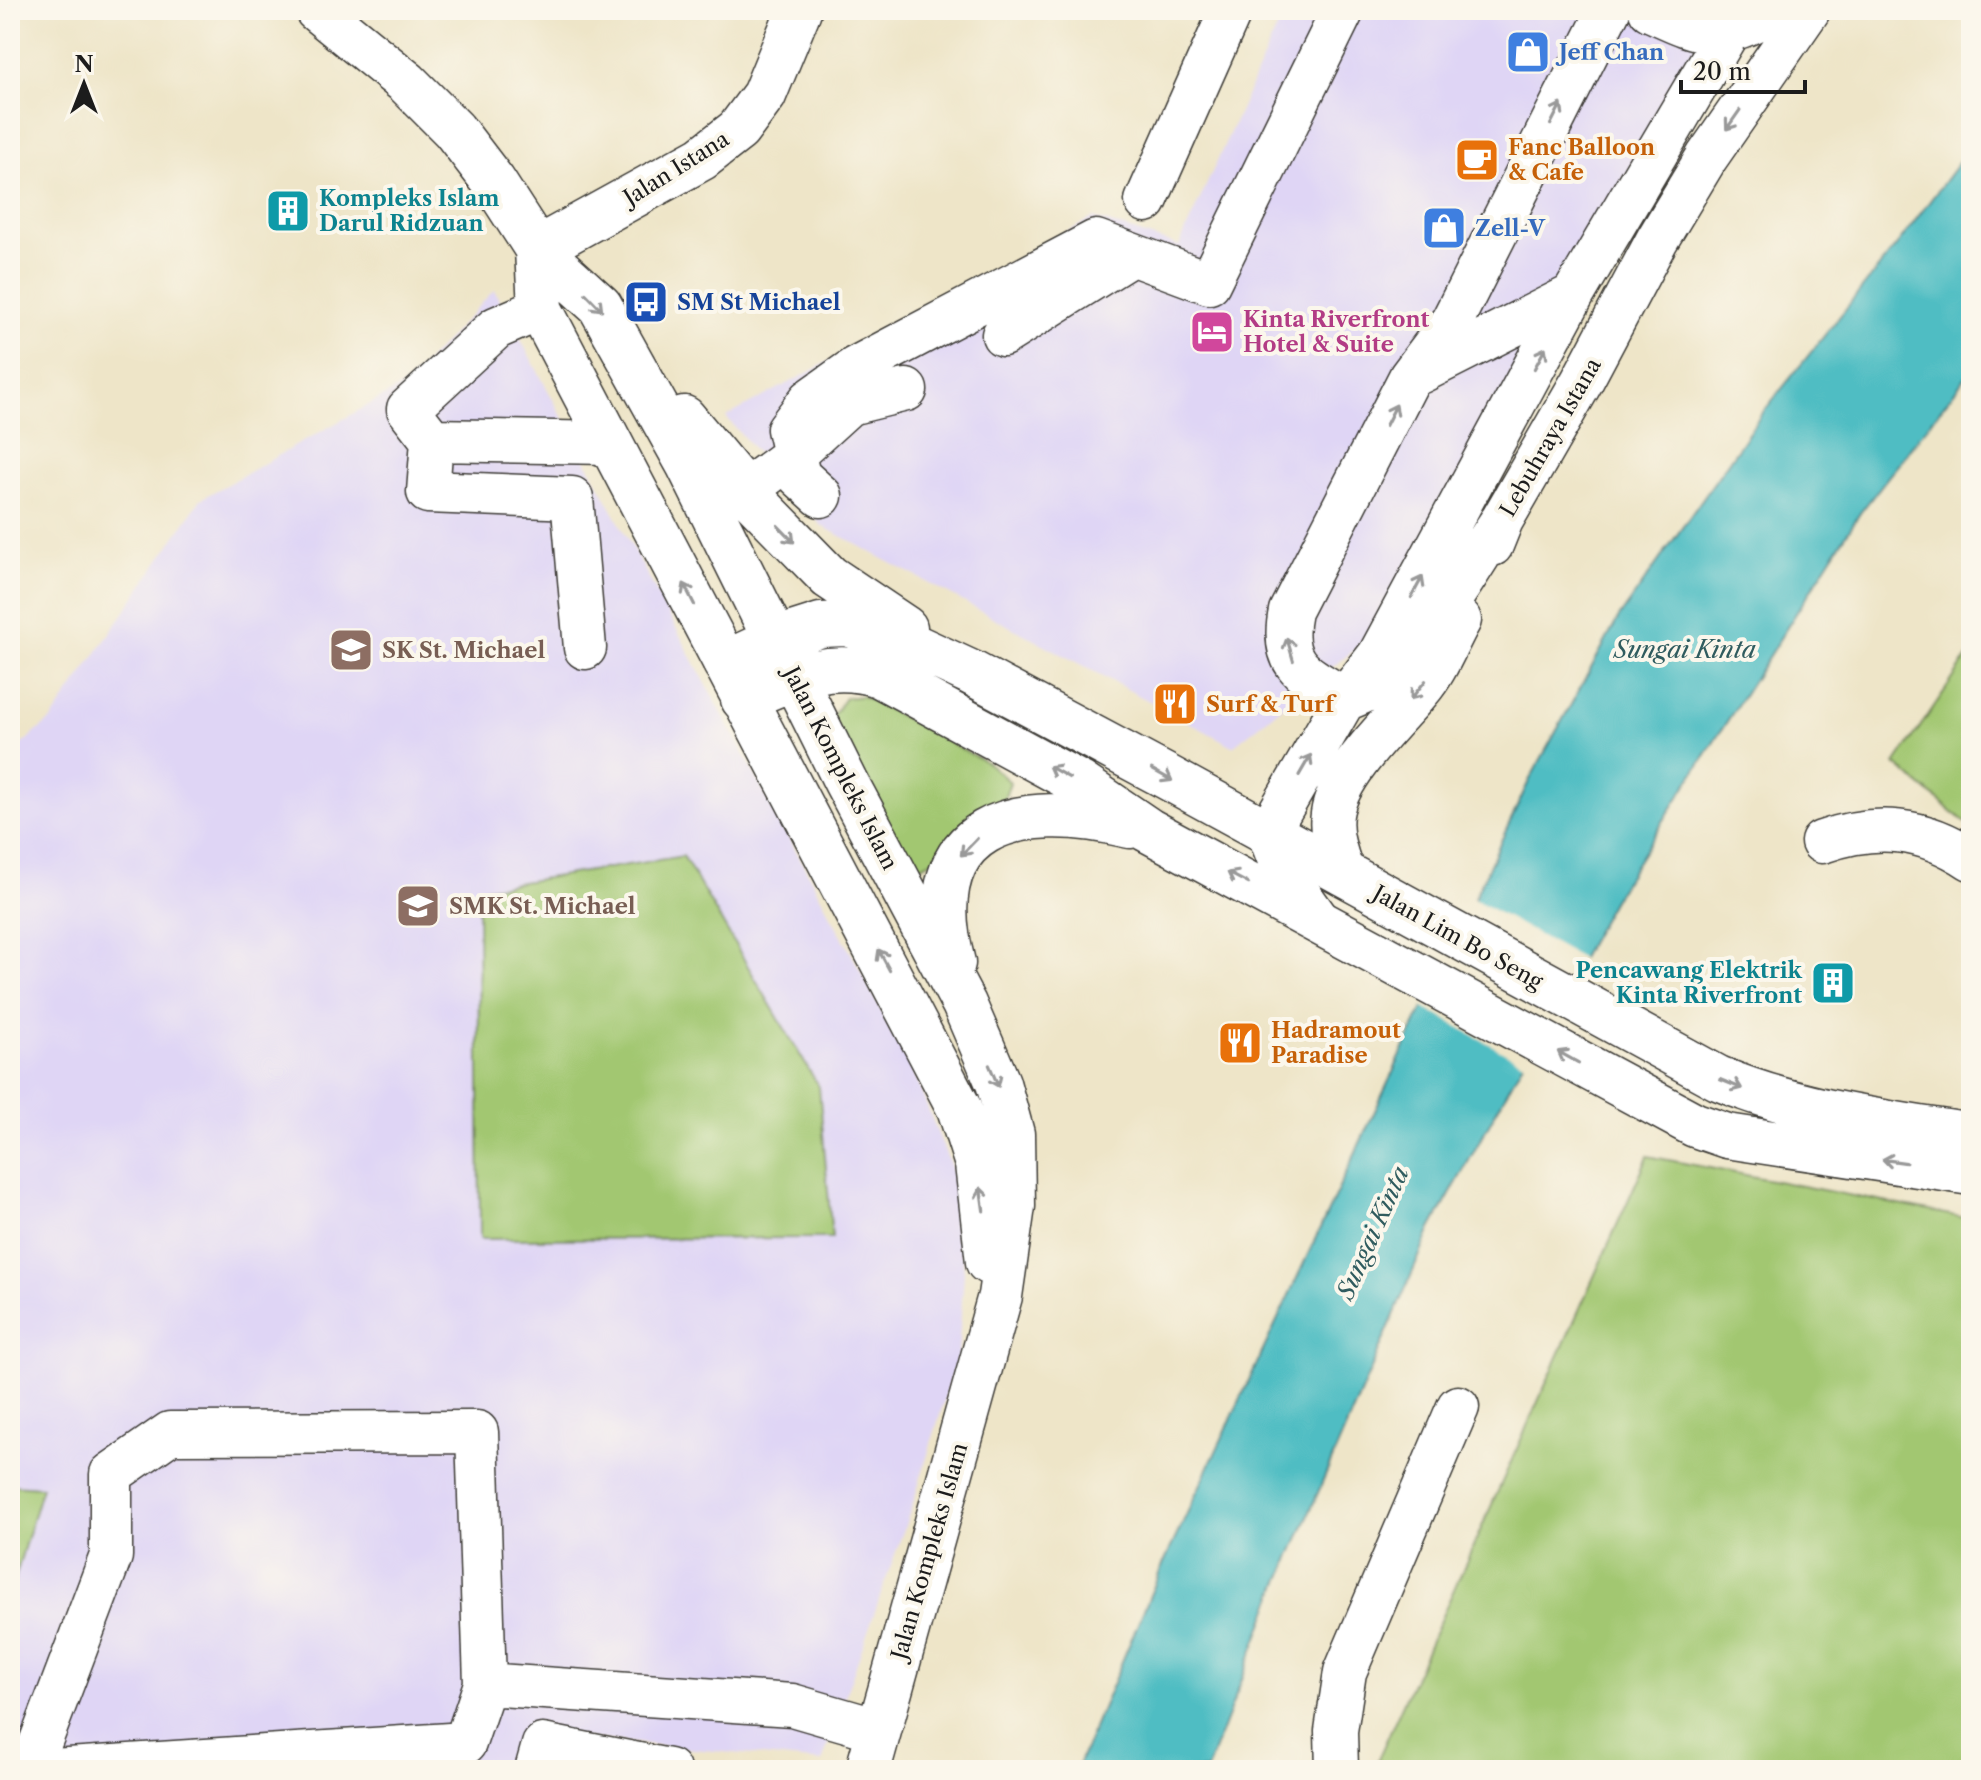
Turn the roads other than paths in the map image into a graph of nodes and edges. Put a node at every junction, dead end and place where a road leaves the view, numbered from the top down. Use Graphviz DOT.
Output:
graph roads {
  1 [pos="317,10"];
  2 [pos="799,10"];
  3 [pos="1231,10"];
  4 [pos="1343,10"];
  5 [pos="1609,10"];
  6 [pos="1650,10"];
  7 [pos="1773,10"];
  8 [pos="1809,10"];
  9 [pos="1734,22"];
  10 [pos="1146,201"];
  11 [pos="537,249"];
  12 [pos="1131,255"];
  13 [pos="1573,295"];
  14 [pos="540,309"];
  15 [pos="1003,335"];
  16 [pos="625,348"];
  17 [pos="1410,377"];
  18 [pos="906,390"];
  19 [pos="432,440"];
  20 [pos="611,443"];
  21 [pos="792,456"];
  22 [pos="745,491"];
  23 [pos="821,496"];
  24 [pos="1502,520"];
  25 [pos="585,648"];
  26 [pos="786,658"];
  27 [pos="970,672"];
  28 [pos="734,681"];
  29 [pos="1345,699"];
  30 [pos="1148,830"];
  31 [pos="1268,832"];
  32 [pos="1822,842"];
  33 [pos="1971,859"];
  34 [pos="1350,878"];
  35 [pos="1325,925"];
  36 [pos="964,1004"];
  37 [pos="1971,1136"];
  38 [pos="1971,1173"];
  39 [pos="991,1333"];
  40 [pos="1458,1407"];
  41 [pos="485,1684"];
  42 [pos="873,1750"];
  43 [pos="30,1770"];
  44 [pos="53,1770"];
  45 [pos="536,1770"];
  46 [pos="669,1770"];
  47 [pos="1337,1770"];
  1 -- 11 [label="main road, Jalan Kompleks Islam"];
  2 -- 11 [label="main road, Jalan Istana"];
  3 -- 10 [label="street"];
  4 -- 12 [label="street"];
  17 -- 5 [label="street, one-way"];
  6 -- 9 [label="street"];
  7 -- 9 [label="street"];
  8 -- 24 [label="street, Lebuhraya Istana, one-way"];
  9 -- 13 [label="street, Lebuhraya Istana"];
  11 -- 14 [label="main road, Jalan Kompleks Islam"];
  11 -- 16 [label="main road, Jalan Kompleks Islam, one-way"];
  12 -- 15 [label="street"];
  12 -- 21 [label="street"];
  13 -- 17 [label="street"];
  29 -- 13 [label="street, Lebuhraya Istana, one-way"];
  14 -- 19 [label="street"];
  14 -- 20 [label="main road, Jalan Kompleks Islam"];
  16 -- 22 [label="main road"];
  16 -- 26 [label="main road, Jalan Kompleks Islam"];
  29 -- 17 [label="street, one-way"];
  18 -- 21 [label="street"];
  19 -- 20 [label="street"];
  19 -- 25 [label="street"];
  28 -- 20 [label="main road, Jalan Kompleks Islam, one-way"];
  21 -- 22 [label="street"];
  21 -- 23 [label="street"];
  22 -- 27 [label="main road, one-way"];
  24 -- 29 [label="street"];
  24 -- 34 [label="street, Lebuhraya Istana, one-way"];
  26 -- 27 [label="main road"];
  26 -- 28 [label="main road"];
  30 -- 26 [label="main road, one-way"];
  26 -- 36 [label="main road, Jalan Kompleks Islam"];
  27 -- 31 [label="main road, Jalan Lim Bo Seng, one-way"];
  39 -- 28 [label="main road, Jalan Kompleks Islam, one-way"];
  31 -- 29 [label="street, Lebuhraya Istana, one-way"];
  35 -- 30 [label="main road, one-way"];
  30 -- 36 [label="main road, one-way"];
  31 -- 34 [label="main road, Jalan Lim Bo Seng"];
  31 -- 35 [label="street"];
  32 -- 33 [label="street"];
  34 -- 37 [label="main road, Jalan Lim Bo Seng, one-way"];
  38 -- 35 [label="main road, one-way"];
  36 -- 39 [label="main road, Jalan Kompleks Islam, one-way"];
  39 -- 42 [label="main road, Jalan Kompleks Islam"];
  40 -- 47 [label="street"];
  41 -- 42 [label="street"];
  41 -- 43 [label="street"];
  41 -- 44 [label="street"];
  45 -- 46 [label="street"];
}
